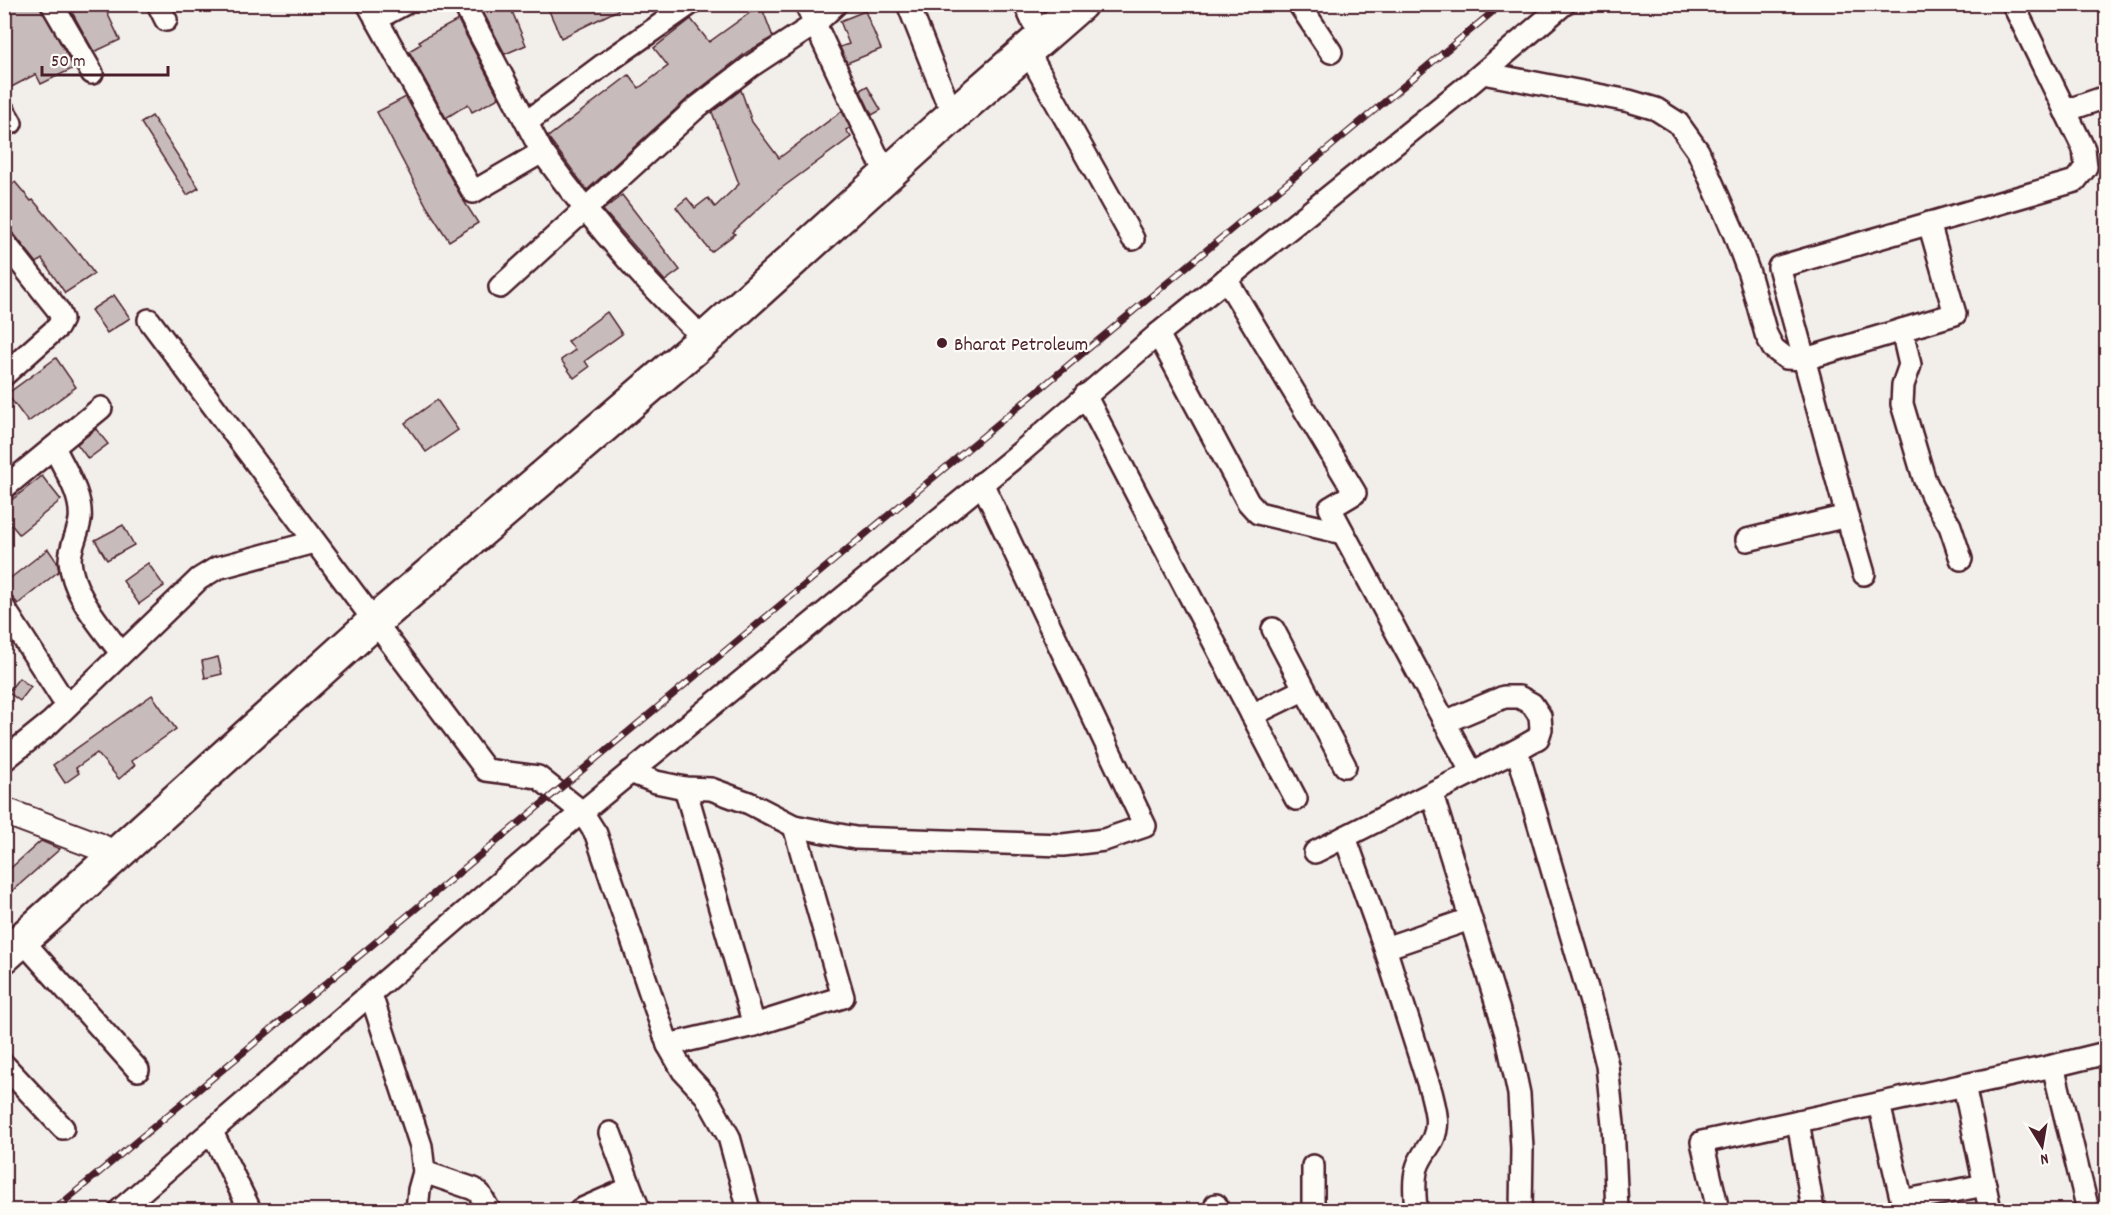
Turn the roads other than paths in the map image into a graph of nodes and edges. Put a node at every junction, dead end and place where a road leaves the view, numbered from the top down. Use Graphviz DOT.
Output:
graph roads {
  1 [pos="52,4"];
  2 [pos="404,4"];
  3 [pos="464,4"];
  4 [pos="690,4"];
  5 [pos="806,4"];
  6 [pos="836,4"];
  7 [pos="908,4"];
  8 [pos="1080,4"];
  9 [pos="1299,4"];
  10 [pos="1564,4"];
  11 [pos="2013,4"];
  12 [pos="372,12"];
  13 [pos="1035,21"];
  14 [pos="815,24"];
  15 [pos="1331,52"];
  16 [pos="92,73"];
  17 [pos="1483,73"];
  18 [pos="945,97"];
  19 [pos="2106,97"];
  20 [pos="2065,111"];
  21 [pos="527,122"];
  22 [pos="542,152"];
  23 [pos="878,159"];
  24 [pos="585,210"];
  25 [pos="1929,223"];
  26 [pos="1133,239"];
  27 [pos="4,242"];
  28 [pos="1779,267"];
  29 [pos="1749,273"];
  30 [pos="1226,279"];
  31 [pos="500,287"];
  32 [pos="149,320"];
  33 [pos="690,325"];
  34 [pos="1902,330"];
  35 [pos="1158,334"];
  36 [pos="1804,359"];
  37 [pos="4,375"];
  38 [pos="1085,395"];
  39 [pos="101,408"];
  40 [pos="54,447"];
  41 [pos="982,483"];
  42 [pos="4,488"];
  43 [pos="1847,516"];
  44 [pos="1343,532"];
  45 [pos="1747,540"];
  46 [pos="314,542"];
  47 [pos="1960,559"];
  48 [pos="1864,574"];
  49 [pos="4,608"];
  50 [pos="369,614"];
  51 [pos="1273,629"];
  52 [pos="120,653"];
  53 [pos="1303,690"];
  54 [pos="68,706"];
  55 [pos="1252,715"];
  56 [pos="1445,722"];
  57 [pos="1517,750"];
  58 [pos="4,760"];
  59 [pos="1345,766"];
  60 [pos="630,772"];
  61 [pos="1472,773"];
  62 [pos="685,788"];
  63 [pos="1432,794"];
  64 [pos="1296,799"];
  65 [pos="4,811"];
  66 [pos="582,812"];
  67 [pos="794,826"];
  68 [pos="1345,837"];
  69 [pos="108,851"];
  70 [pos="1315,852"];
  71 [pos="1470,919"];
  72 [pos="10,943"];
  73 [pos="1385,948"];
  74 [pos="371,994"];
  75 [pos="754,1025"];
  76 [pos="668,1045"];
  77 [pos="2106,1053"];
  78 [pos="4,1065"];
  79 [pos="2053,1066"];
  80 [pos="138,1070"];
  81 [pos="1964,1085"];
  82 [pos="1879,1104"];
  83 [pos="1798,1121"];
  84 [pos="63,1128"];
  85 [pos="212,1132"];
  86 [pos="609,1133"];
  87 [pos="1313,1166"];
  88 [pos="424,1172"];
  89 [pos="1985,1185"];
  90 [pos="630,1188"];
  91 [pos="1903,1206"];
  92 [pos="121,1210"];
  93 [pos="250,1210"];
  94 [pos="417,1210"];
  95 [pos="489,1210"];
  96 [pos="580,1210"];
  97 [pos="639,1210"];
  98 [pos="749,1210"];
  99 [pos="1313,1210"];
  100 [pos="1416,1210"];
  101 [pos="1521,1210"];
  102 [pos="1617,1210"];
  103 [pos="1718,1210"];
  104 [pos="1813,1210"];
  105 [pos="1990,1210"];
  106 [pos="2088,1210"];
  1 -- 16 [label="street"];
  2 -- 12 [label="street"];
  3 -- 21 [label="street"];
  4 -- 21 [label="street"];
  5 -- 14 [label="street"];
  6 -- 14 [label="street"];
  7 -- 18 [label="street"];
  8 -- 13 [label="main road"];
  9 -- 15 [label="street"];
  10 -- 17 [label="street"];
  11 -- 20 [label="street"];
  12 -- 22 [label="street"];
  13 -- 18 [label="main road"];
  13 -- 26 [label="street"];
  13 -- 50 [label="main road"];
  14 -- 23 [label="street"];
  14 -- 24 [label="street"];
  17 -- 29 [label="street"];
  17 -- 30 [label="street"];
  18 -- 23 [label="main road"];
  19 -- 20 [label="street"];
  20 -- 25 [label="street"];
  21 -- 22 [label="street"];
  22 -- 24 [label="street"];
  23 -- 33 [label="main road"];
  24 -- 31 [label="street"];
  24 -- 33 [label="street"];
  25 -- 28 [label="street"];
  25 -- 34 [label="street"];
  27 -- 37 [label="street"];
  28 -- 29 [label="street"];
  28 -- 36 [label="street"];
  29 -- 36 [label="street"];
  30 -- 35 [label="street"];
  30 -- 44 [label="street"];
  32 -- 46 [label="street"];
  33 -- 50 [label="main road"];
  34 -- 36 [label="street"];
  34 -- 47 [label="street"];
  35 -- 38 [label="street"];
  35 -- 44 [label="street"];
  36 -- 43 [label="street"];
  38 -- 41 [label="street"];
  38 -- 55 [label="street"];
  39 -- 40 [label="street"];
  40 -- 42 [label="street"];
  40 -- 52 [label="street"];
  41 -- 60 [label="street"];
  41 -- 67 [label="street"];
  43 -- 45 [label="street"];
  43 -- 48 [label="street"];
  44 -- 56 [label="street"];
  46 -- 50 [label="street"];
  46 -- 52 [label="street"];
  49 -- 54 [label="street"];
  50 -- 66 [label="street"];
  50 -- 69 [label="main road"];
  51 -- 53 [label="street"];
  52 -- 54 [label="street"];
  53 -- 55 [label="street"];
  53 -- 59 [label="street"];
  54 -- 58 [label="street"];
  55 -- 64 [label="street"];
  56 -- 57 [label="street"];
  56 -- 61 [label="street"];
  57 -- 61 [label="street"];
  57 -- 102 [label="street"];
  60 -- 62 [label="street"];
  60 -- 66 [label="street"];
  61 -- 63 [label="street"];
  62 -- 67 [label="street"];
  62 -- 75 [label="street"];
  63 -- 68 [label="street"];
  63 -- 71 [label="street"];
  65 -- 69 [label="street"];
  66 -- 74 [label="street"];
  66 -- 76 [label="street"];
  67 -- 75 [label="street"];
  68 -- 70 [label="street"];
  68 -- 73 [label="street"];
  69 -- 72 [label="main road"];
  71 -- 73 [label="street"];
  71 -- 101 [label="street"];
  72 -- 80 [label="street"];
  73 -- 100 [label="street"];
  74 -- 85 [label="street"];
  74 -- 88 [label="street"];
  75 -- 76 [label="street"];
  76 -- 98 [label="street"];
  77 -- 79 [label="street"];
  78 -- 84 [label="street"];
  79 -- 81 [label="street"];
  79 -- 106 [label="street"];
  81 -- 82 [label="street"];
  81 -- 89 [label="street"];
  82 -- 83 [label="street"];
  82 -- 91 [label="street"];
  83 -- 103 [label="street"];
  83 -- 104 [label="street"];
  85 -- 92 [label="street"];
  85 -- 93 [label="street"];
  86 -- 90 [label="street"];
  87 -- 99 [label="street"];
  88 -- 94 [label="street"];
  88 -- 95 [label="street"];
  89 -- 91 [label="street"];
  89 -- 105 [label="street"];
  90 -- 96 [label="street"];
  90 -- 97 [label="street"];
}
